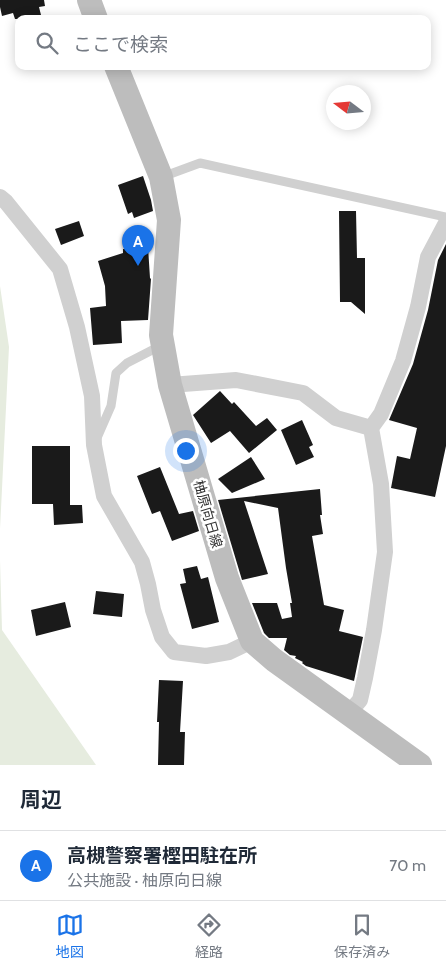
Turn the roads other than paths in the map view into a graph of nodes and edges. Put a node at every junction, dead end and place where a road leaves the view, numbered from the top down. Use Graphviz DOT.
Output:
graph roads {
  1 [pos="88,0"];
  2 [pos="94,15"];
  3 [pos="118,70"];
  4 [pos="161,177"];
  5 [pos="0,197"];
  6 [pos="446,217"];
  7 [pos="446,224"];
  8 [pos="163,345"];
  9 [pos="170,385"];
  10 [pos="371,428"];
  11 [pos="94,445"];
  12 [pos="252,641"];
  13 [pos="349,713"];
  14 [pos="420,765"];
  1 -- 2 [label="main road"];
  3 -- 4 [label="main road, 柚原向日線"];
  4 -- 6 [label="lane"];
  4 -- 8 [label="main road, 柚原向日線"];
  5 -- 11 [label="street"];
  7 -- 10 [label="street"];
  8 -- 9 [label="main road, 柚原向日線"];
  8 -- 11 [label="lane"];
  9 -- 10 [label="street"];
  9 -- 12 [label="main road, 柚原向日線"];
  10 -- 13 [label="street"];
  11 -- 12 [label="street"];
  12 -- 13 [label="main road, 柚原向日線"];
  13 -- 14 [label="main road, 柚原向日線"];
}
